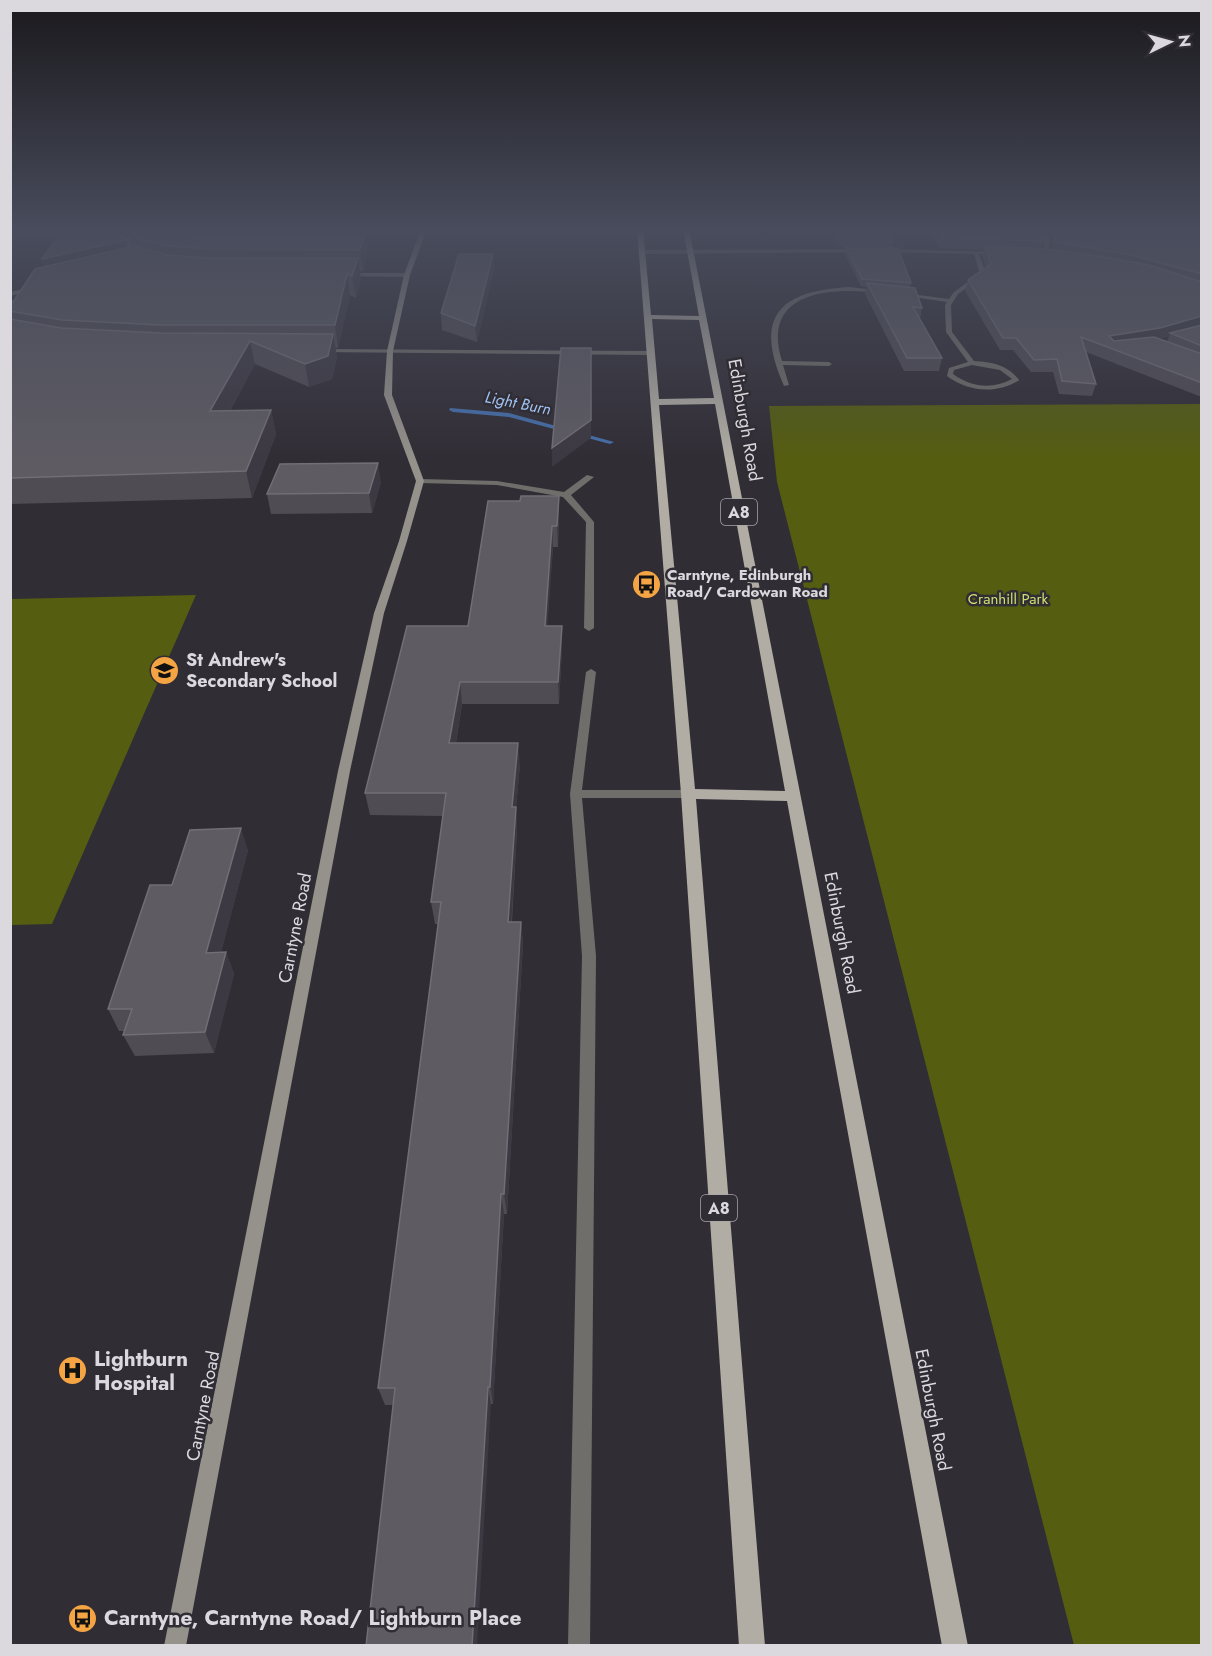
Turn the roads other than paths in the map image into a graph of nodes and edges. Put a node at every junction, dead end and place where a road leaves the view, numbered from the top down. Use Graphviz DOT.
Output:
graph roads {
  1 [pos="400,306"];
  2 [pos="646,306"];
  3 [pos="702,306"];
  4 [pos="787,306"];
  5 [pos="948,306"];
  6 [pos="647,317"];
  7 [pos="704,318"];
  8 [pos="308,351"];
  9 [pos="390,351"];
  10 [pos="650,353"];
  11 [pos="780,363"];
  12 [pos="972,363"];
  13 [pos="829,364"];
  14 [pos="786,385"];
  15 [pos="720,401"];
  16 [pos="654,402"];
  17 [pos="590,477"];
  18 [pos="420,481"];
  19 [pos="566,495"];
  20 [pos="589,628"];
  21 [pos="591,672"];
  22 [pos="576,794"];
  23 [pos="688,794"];
  24 [pos="794,796"];
  25 [pos="174,1646"];
  26 [pos="579,1646"];
  27 [pos="752,1646"];
  28 [pos="955,1646"];
  1 -- 9 [label="street"];
  2 -- 6 [label="main road, A8"];
  3 -- 7 [label="main road, Edinburgh Road / A8"];
  4 -- 11 [label="street"];
  5 -- 12 [label="street"];
  6 -- 7 [label="main road"];
  6 -- 10 [label="main road, A8"];
  7 -- 15 [label="main road, Edinburgh Road / A8"];
  8 -- 9 [label="street"];
  9 -- 10 [label="street"];
  9 -- 18 [label="street"];
  10 -- 16 [label="main road, A8"];
  11 -- 13 [label="street"];
  11 -- 14 [label="street"];
  12 -- 12 [label="street"];
  15 -- 16 [label="main road"];
  15 -- 24 [label="main road, Edinburgh Road / A8"];
  16 -- 23 [label="main road, A8"];
  17 -- 19 [label="street"];
  18 -- 19 [label="street"];
  18 -- 25 [label="street, Carntyne Road"];
  19 -- 20 [label="street"];
  21 -- 22 [label="street"];
  22 -- 23 [label="street"];
  22 -- 26 [label="street"];
  23 -- 24 [label="main road"];
  23 -- 27 [label="main road, A8"];
  24 -- 28 [label="main road, Edinburgh Road / A8"];
}
